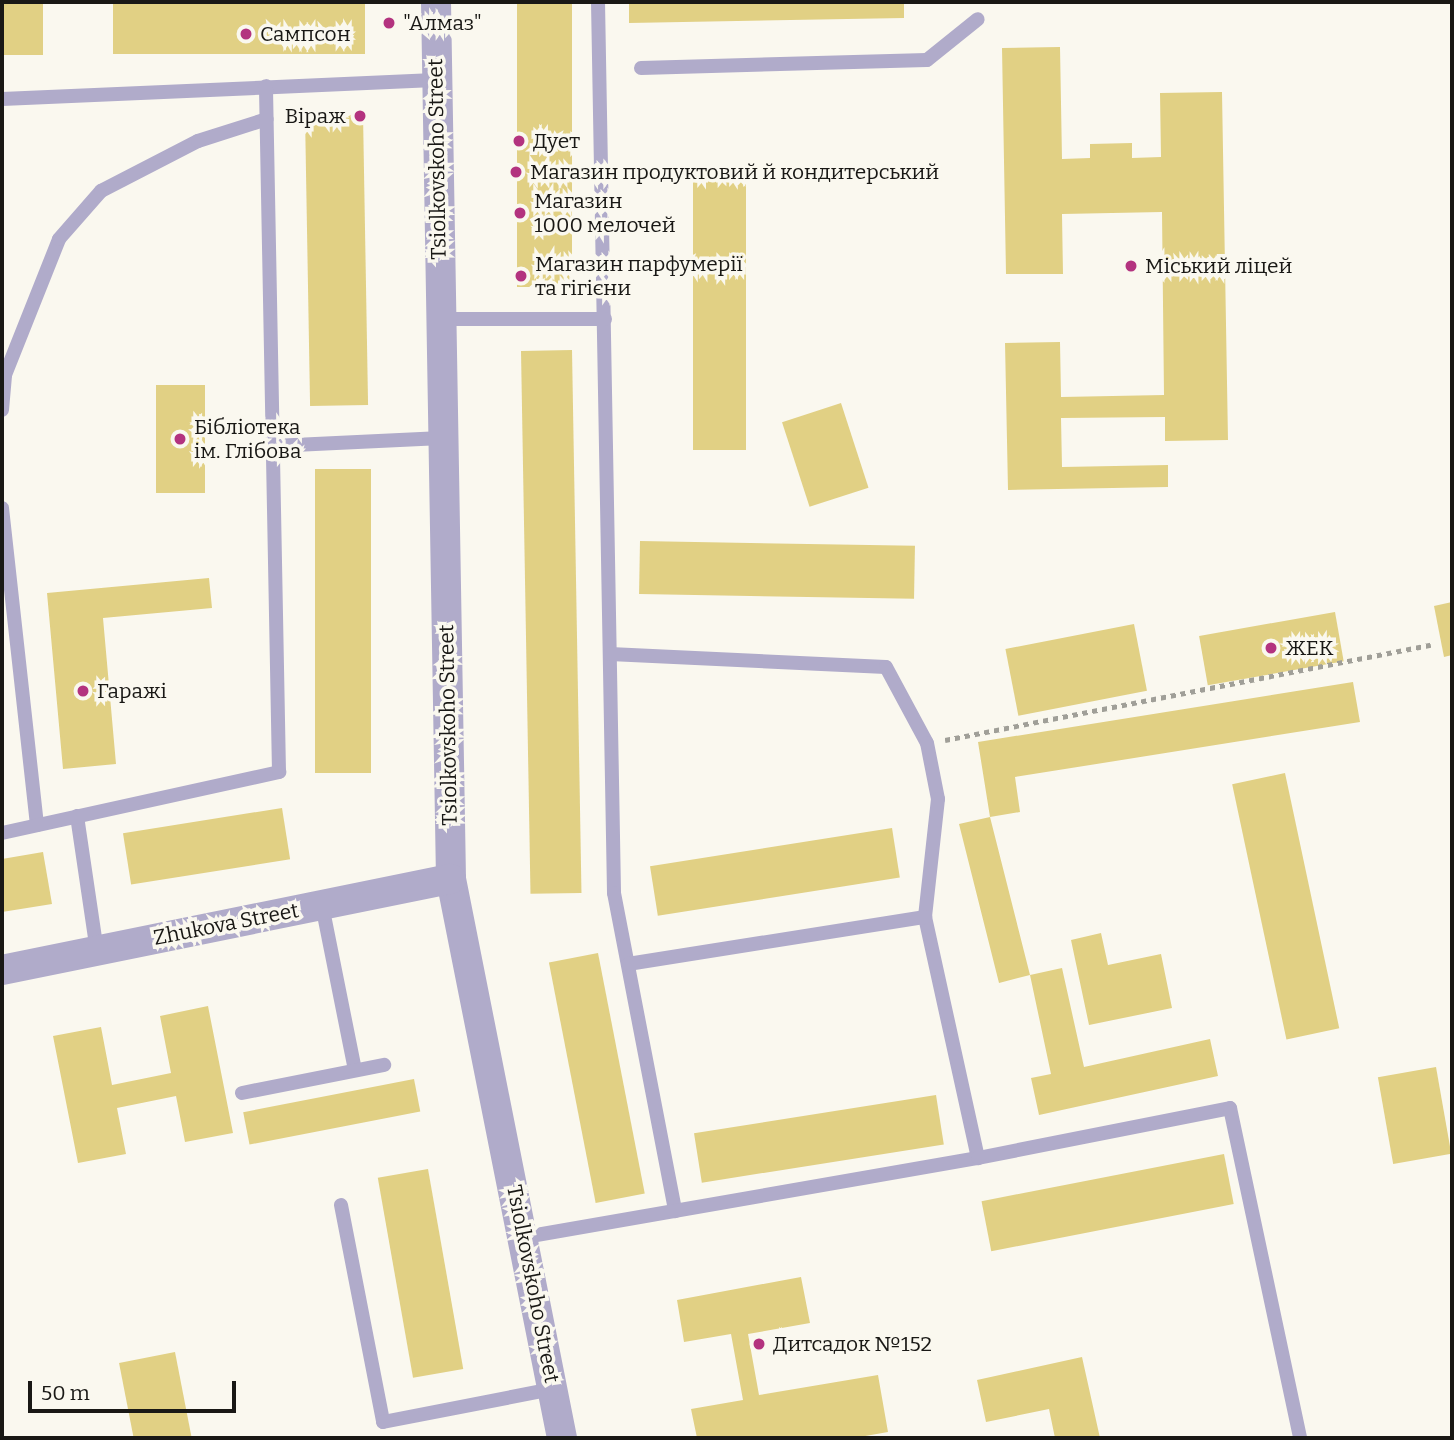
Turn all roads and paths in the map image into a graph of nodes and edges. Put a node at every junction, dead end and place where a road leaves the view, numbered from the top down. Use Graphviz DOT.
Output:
graph roads {
  1 [pos="436,2"];
  2 [pos="598,2"];
  3 [pos="978,19"];
  4 [pos="641,68"];
  5 [pos="435,80"];
  6 [pos="266,86"];
  7 [pos="2,99"];
  8 [pos="267,119"];
  9 [pos="440,319"];
  10 [pos="605,319"];
  11 [pos="2,410"];
  12 [pos="442,438"];
  13 [pos="273,446"];
  14 [pos="2,508"];
  15 [pos="1432,645"];
  16 [pos="610,654"];
  17 [pos="927,743"];
  18 [pos="77,816"];
  19 [pos="37,825"];
  20 [pos="2,833"];
  21 [pos="451,879"];
  22 [pos="322,905"];
  23 [pos="925,917"];
  24 [pos="96,951"];
  25 [pos="628,964"];
  26 [pos="2,970"];
  27 [pos="384,1065"];
  28 [pos="355,1070"];
  29 [pos="242,1093"];
  30 [pos="978,1158"];
  31 [pos="341,1205"];
  32 [pos="676,1211"];
  33 [pos="525,1237"];
  34 [pos="553,1389"];
  35 [pos="562,1438"];
  36 [pos="1300,1438"];
  1 -- 5 [label="street, Tsiolkovskoho Street"];
  2 -- 10 [label="lane"];
  3 -- 4 [label="lane"];
  5 -- 6 [label="lane"];
  5 -- 9 [label="street, Tsiolkovskoho Street"];
  6 -- 7 [label="lane"];
  6 -- 8 [label="lane"];
  8 -- 11 [label="lane"];
  8 -- 13 [label="lane"];
  9 -- 10 [label="lane"];
  9 -- 12 [label="street, Tsiolkovskoho Street"];
  10 -- 16 [label="lane"];
  12 -- 13 [label="lane"];
  12 -- 21 [label="street, Tsiolkovskoho Street"];
  13 -- 18 [label="lane"];
  14 -- 19 [label="lane"];
  15 -- 17 [label="path"];
  16 -- 17 [label="lane"];
  16 -- 25 [label="lane"];
  17 -- 23 [label="lane"];
  18 -- 19 [label="lane"];
  18 -- 24 [label="lane"];
  19 -- 20 [label="lane"];
  21 -- 22 [label="street, Zhukova Street"];
  21 -- 33 [label="street, Tsiolkovskoho Street"];
  22 -- 24 [label="street, Zhukova Street"];
  22 -- 28 [label="lane"];
  23 -- 25 [label="lane"];
  23 -- 30 [label="lane"];
  24 -- 26 [label="street, Zhukova Street"];
  25 -- 32 [label="lane"];
  27 -- 28 [label="lane"];
  28 -- 29 [label="lane"];
  30 -- 32 [label="lane"];
  30 -- 36 [label="lane"];
  31 -- 34 [label="lane"];
  32 -- 33 [label="lane"];
  33 -- 34 [label="street, Tsiolkovskoho Street"];
  34 -- 35 [label="street, Tsiolkovskoho Street"];
}
